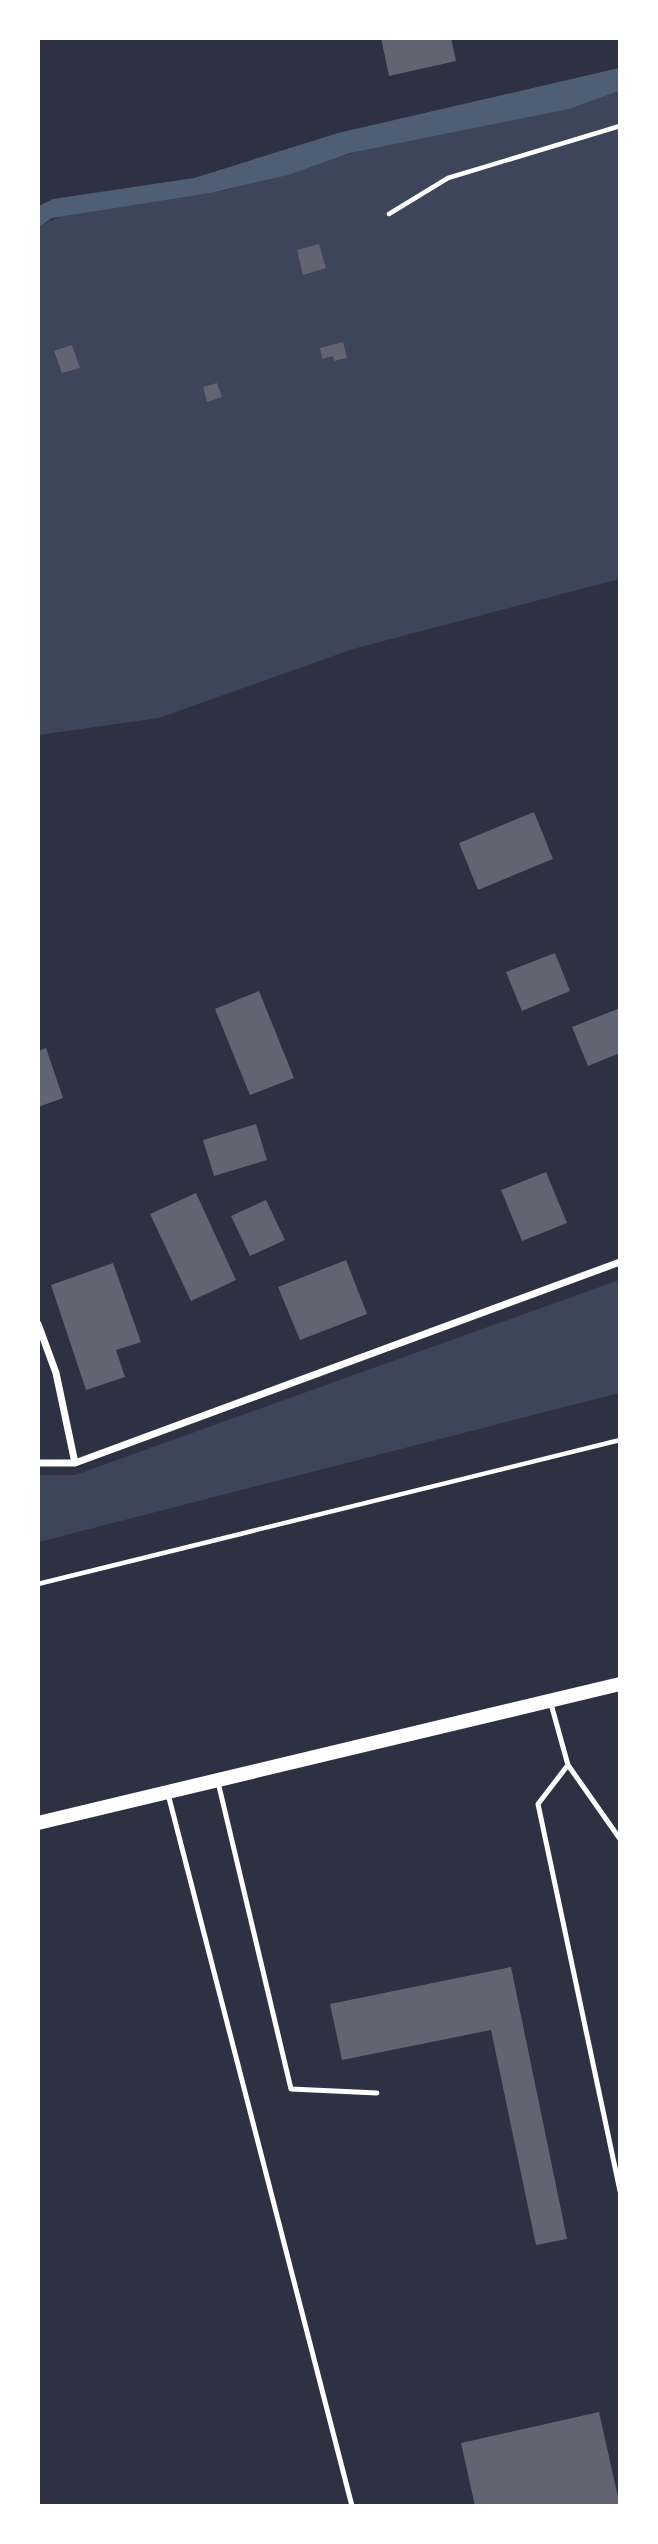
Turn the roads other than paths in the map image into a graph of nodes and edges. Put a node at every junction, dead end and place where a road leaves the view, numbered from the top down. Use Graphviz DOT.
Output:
graph roads {
  1 [pos="620,1262"];
  2 [pos="38,1324"];
  3 [pos="38,1463"];
  4 [pos="75,1463"];
  5 [pos="620,1684"];
  6 [pos="551,1702"];
  7 [pos="568,1765"];
  8 [pos="218,1782"];
  9 [pos="167,1793"];
  10 [pos="38,1823"];
  11 [pos="620,1839"];
  12 [pos="377,2094"];
  13 [pos="620,2192"];
  14 [pos="352,2505"];
  1 -- 4 [label="street"];
  2 -- 4 [label="street"];
  3 -- 4 [label="street"];
  5 -- 6 [label="main road"];
  6 -- 7 [label="lane"];
  6 -- 8 [label="main road"];
  7 -- 11 [label="lane"];
  7 -- 13 [label="lane"];
  8 -- 9 [label="main road"];
  8 -- 12 [label="lane"];
  9 -- 10 [label="main road"];
  9 -- 14 [label="lane"];
}
